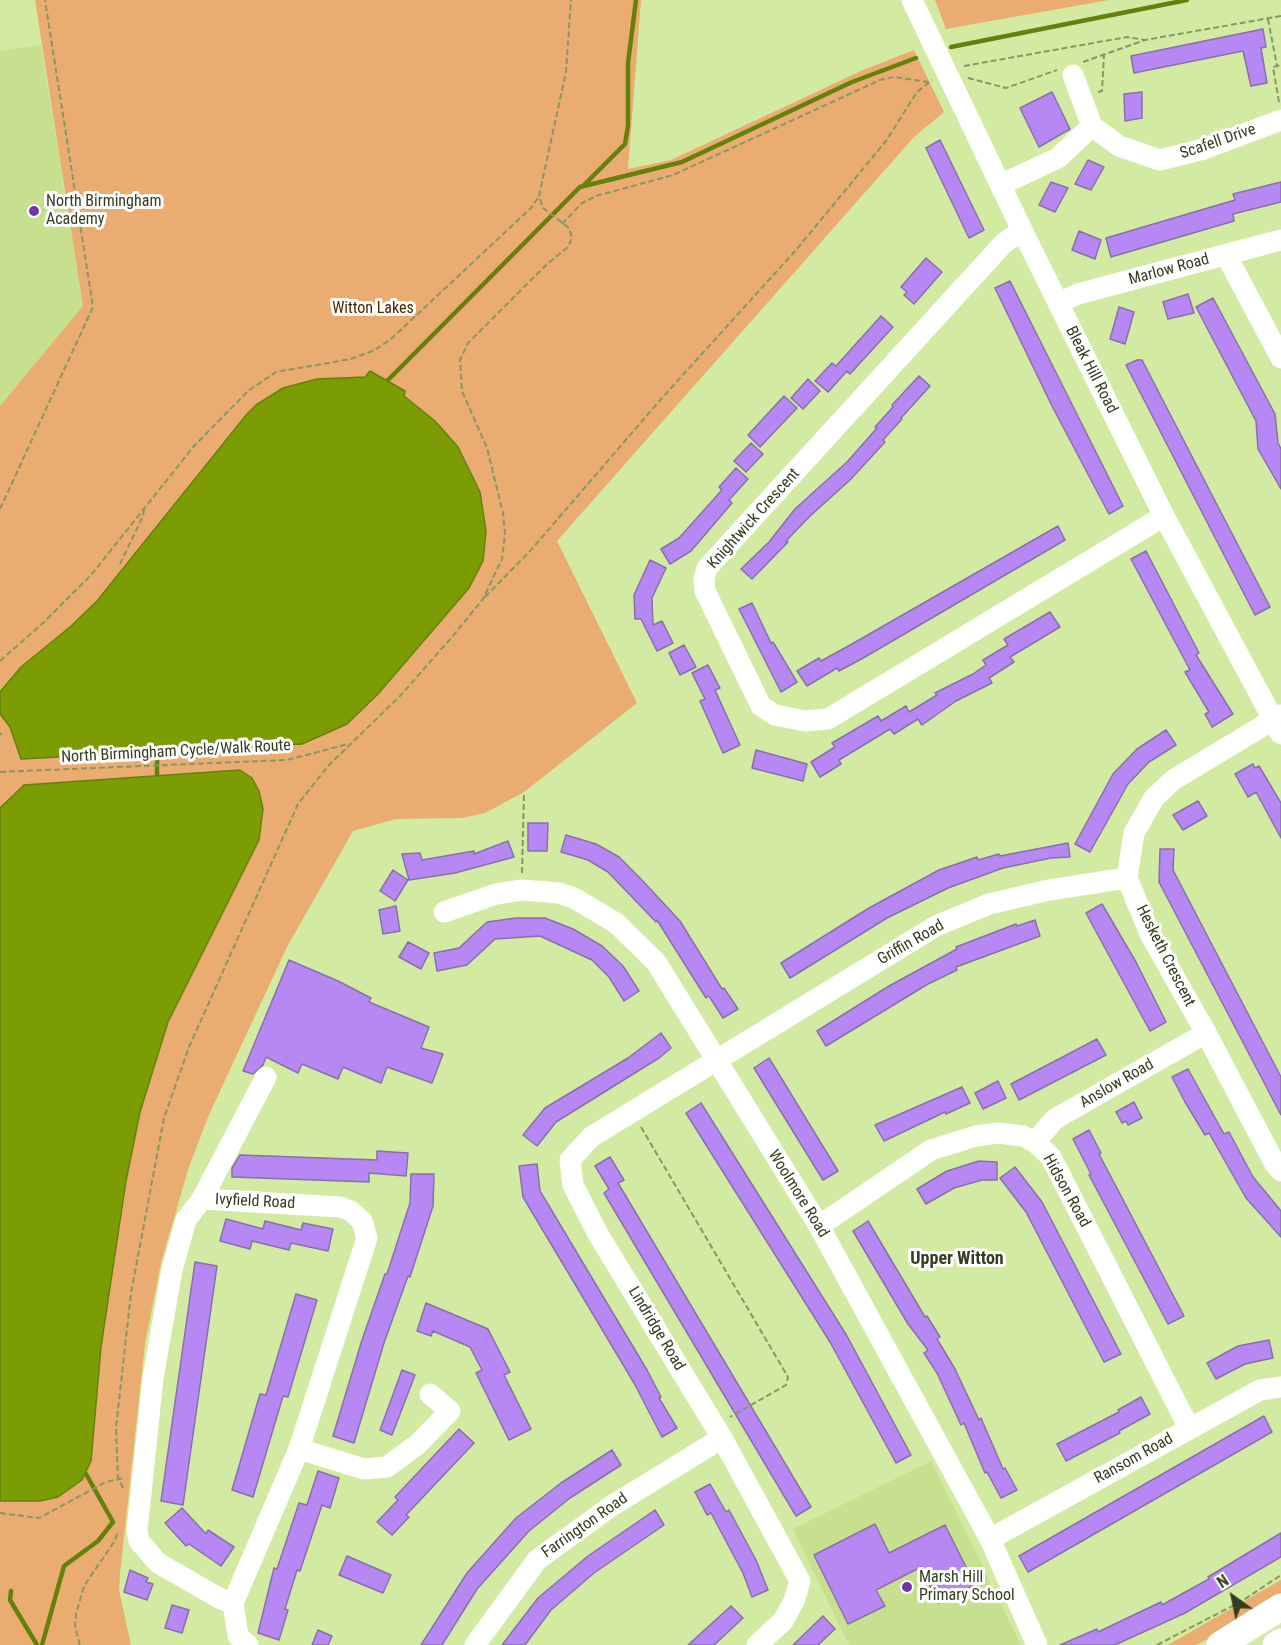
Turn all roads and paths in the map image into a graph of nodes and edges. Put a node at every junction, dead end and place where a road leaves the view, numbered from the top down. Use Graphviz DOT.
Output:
graph roads {
  1 [pos="45,0"];
  2 [pos="571,0"];
  3 [pos="912,0"];
  4 [pos="1281,16"];
  5 [pos="1267,18"];
  6 [pos="1145,40"];
  7 [pos="1104,54"];
  8 [pos="1279,66"];
  9 [pos="951,75"];
  10 [pos="1074,75"];
  11 [pos="1280,110"];
  12 [pos="1281,120"];
  13 [pos="1092,126"];
  14 [pos="1000,185"];
  15 [pos="539,196"];
  16 [pos="562,224"];
  17 [pos="1022,230"];
  18 [pos="1281,240"];
  19 [pos="1226,255"];
  20 [pos="1058,303"];
  21 [pos="1281,358"];
  22 [pos="0,509"];
  23 [pos="144,509"];
  24 [pos="1164,516"];
  25 [pos="120,564"];
  26 [pos="483,599"];
  27 [pos="0,661"];
  28 [pos="1279,723"];
  29 [pos="351,743"];
  30 [pos="0,772"];
  31 [pos="524,792"];
  32 [pos="1127,878"];
  33 [pos="522,890"];
  34 [pos="444,912"];
  35 [pos="1206,1033"];
  36 [pos="715,1060"];
  37 [pos="266,1077"];
  38 [pos="632,1111"];
  39 [pos="1035,1142"];
  40 [pos="1281,1171"];
  41 [pos="202,1199"];
  42 [pos="819,1226"];
  43 [pos="1281,1387"];
  44 [pos="430,1394"];
  45 [pos="1189,1428"];
  46 [pos="719,1432"];
  47 [pos="299,1449"];
  48 [pos="118,1477"];
  49 [pos="123,1493"];
  50 [pos="0,1513"];
  51 [pos="121,1525"];
  52 [pos="990,1539"];
  53 [pos="1281,1575"];
  54 [pos="233,1603"];
  55 [pos="1281,1607"];
  56 [pos="1281,1642"];
  57 [pos="80,1645"];
  58 [pos="248,1645"];
  59 [pos="476,1645"];
  60 [pos="757,1645"];
  61 [pos="1037,1645"];
  62 [pos="1157,1645"];
  63 [pos="1220,1645"];
  64 [pos="1276,1645"];
  1 -- 22 [label="path"];
  2 -- 15 [label="path"];
  3 -- 9 [label="street, Bleak Hill Road"];
  4 -- 5 [label="path"];
  5 -- 6 [label="path"];
  5 -- 8 [label="path"];
  6 -- 7 [label="path"];
  6 -- 9 [label="path"];
  7 -- 10 [label="path"];
  7 -- 10 [label="path"];
  8 -- 11 [label="path"];
  9 -- 10 [label="path"];
  9 -- 14 [label="street, Bleak Hill Road"];
  9 -- 16 [label="path"];
  9 -- 26 [label="path"];
  10 -- 13 [label="street"];
  12 -- 13 [label="street, Scafell Drive"];
  13 -- 14 [label="street"];
  14 -- 17 [label="street, Bleak Hill Road"];
  15 -- 16 [label="path"];
  15 -- 23 [label="path"];
  16 -- 26 [label="path"];
  17 -- 20 [label="street, Bleak Hill Road"];
  17 -- 24 [label="street, Knightwick Crescent"];
  18 -- 19 [label="street, Marlow Road"];
  19 -- 20 [label="street, Marlow Road"];
  19 -- 21 [label="street"];
  20 -- 24 [label="street, Bleak Hill Road"];
  23 -- 25 [label="path"];
  23 -- 27 [label="path"];
  24 -- 28 [label="street, Bleak Hill Road"];
  26 -- 29 [label="path"];
  28 -- 32 [label="street"];
  29 -- 30 [label="path, North Birmingham Cycle/Walk Route"];
  29 -- 48 [label="path"];
  31 -- 33 [label="path"];
  32 -- 35 [label="street, Hesketh Crescent"];
  32 -- 36 [label="street, Griffin Road"];
  33 -- 34 [label="street, Woolmore Road"];
  33 -- 36 [label="street, Woolmore Road"];
  35 -- 39 [label="street, Anslow Road"];
  35 -- 40 [label="street, Hesketh Crescent"];
  36 -- 38 [label="street, Lindridge Road"];
  36 -- 42 [label="street, Woolmore Road"];
  37 -- 41 [label="street"];
  38 -- 46 [label="street, Lindridge Road"];
  38 -- 46 [label="path"];
  39 -- 42 [label="street, Hidson Road"];
  39 -- 45 [label="street, Hidson Road"];
  41 -- 47 [label="street, Ivyfield Road"];
  41 -- 54 [label="street, Ivyfield Road"];
  42 -- 52 [label="street, Woolmore Road"];
  43 -- 45 [label="street, Ransom Road"];
  44 -- 47 [label="street"];
  45 -- 52 [label="street, Ransom Road"];
  46 -- 59 [label="street, Farrington Road"];
  46 -- 60 [label="street, Lindridge Road"];
  47 -- 54 [label="street, Ivyfield Road"];
  48 -- 49 [label="path"];
  48 -- 50 [label="path"];
  51 -- 57 [label="path"];
  52 -- 61 [label="street, Woolmore Road"];
  53 -- 62 [label="path"];
  54 -- 58 [label="street"];
  55 -- 63 [label="main road"];
  56 -- 64 [label="main road"];
}
